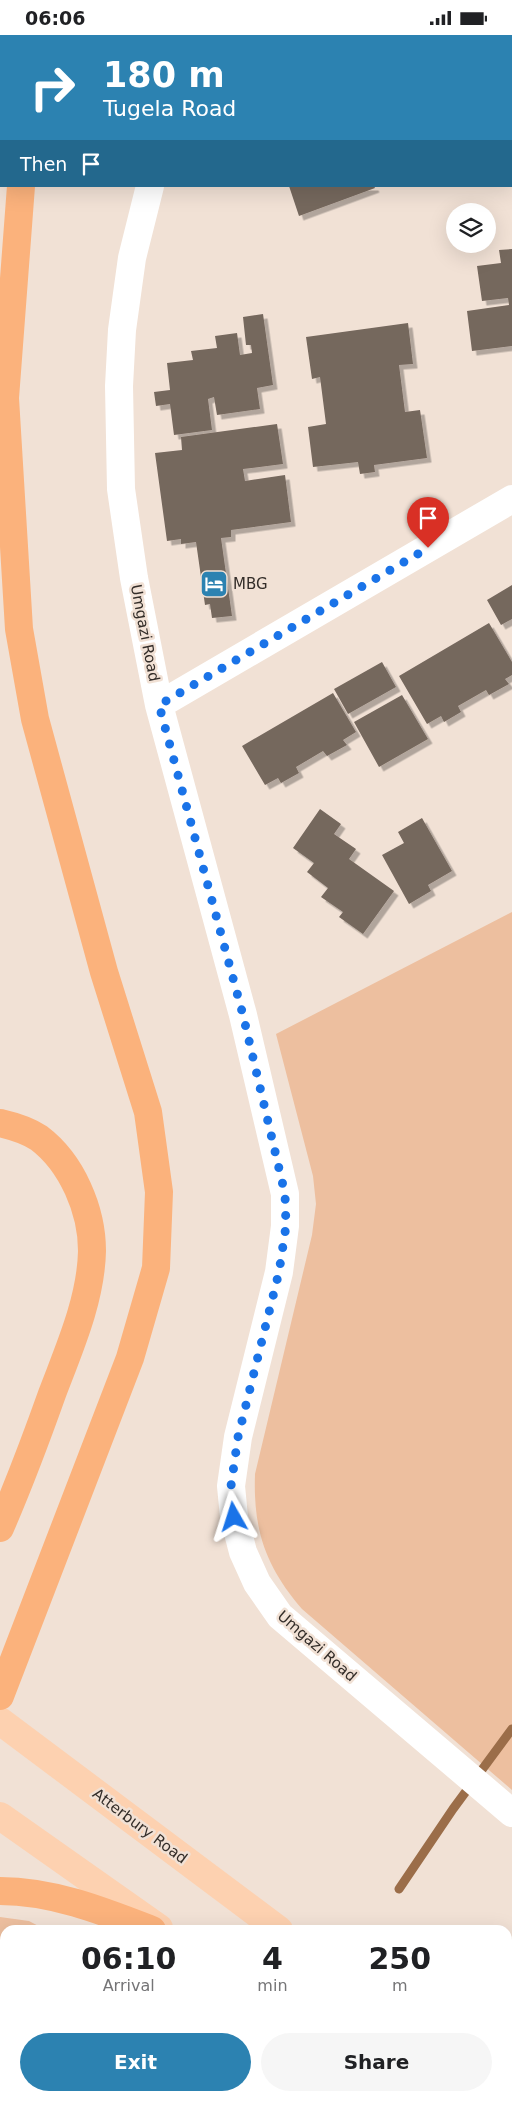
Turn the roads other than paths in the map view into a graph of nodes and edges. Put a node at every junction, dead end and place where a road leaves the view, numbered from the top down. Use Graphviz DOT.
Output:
graph roads {
  1 [pos="20,187"];
  2 [pos="150,187"];
  3 [pos="512,499"];
  4 [pos="159,705"];
  5 [pos="0,1123"];
  6 [pos="0,1529"];
  7 [pos="0,1696"];
  8 [pos="0,1721"];
  9 [pos="511,1813"];
  10 [pos="0,1816"];
  11 [pos="0,1891"];
  12 [pos="139,1925"];
  13 [pos="155,1925"];
  14 [pos="273,1925"];
  1 -- 7 [label="highway"];
  2 -- 4 [label="street, Umgazi Road"];
  3 -- 4 [label="street"];
  4 -- 9 [label="street, Umgazi Road"];
  5 -- 6 [label="highway"];
  8 -- 14 [label="main road, Atterbury Road"];
  10 -- 13 [label="main road"];
  11 -- 12 [label="highway"];
}
